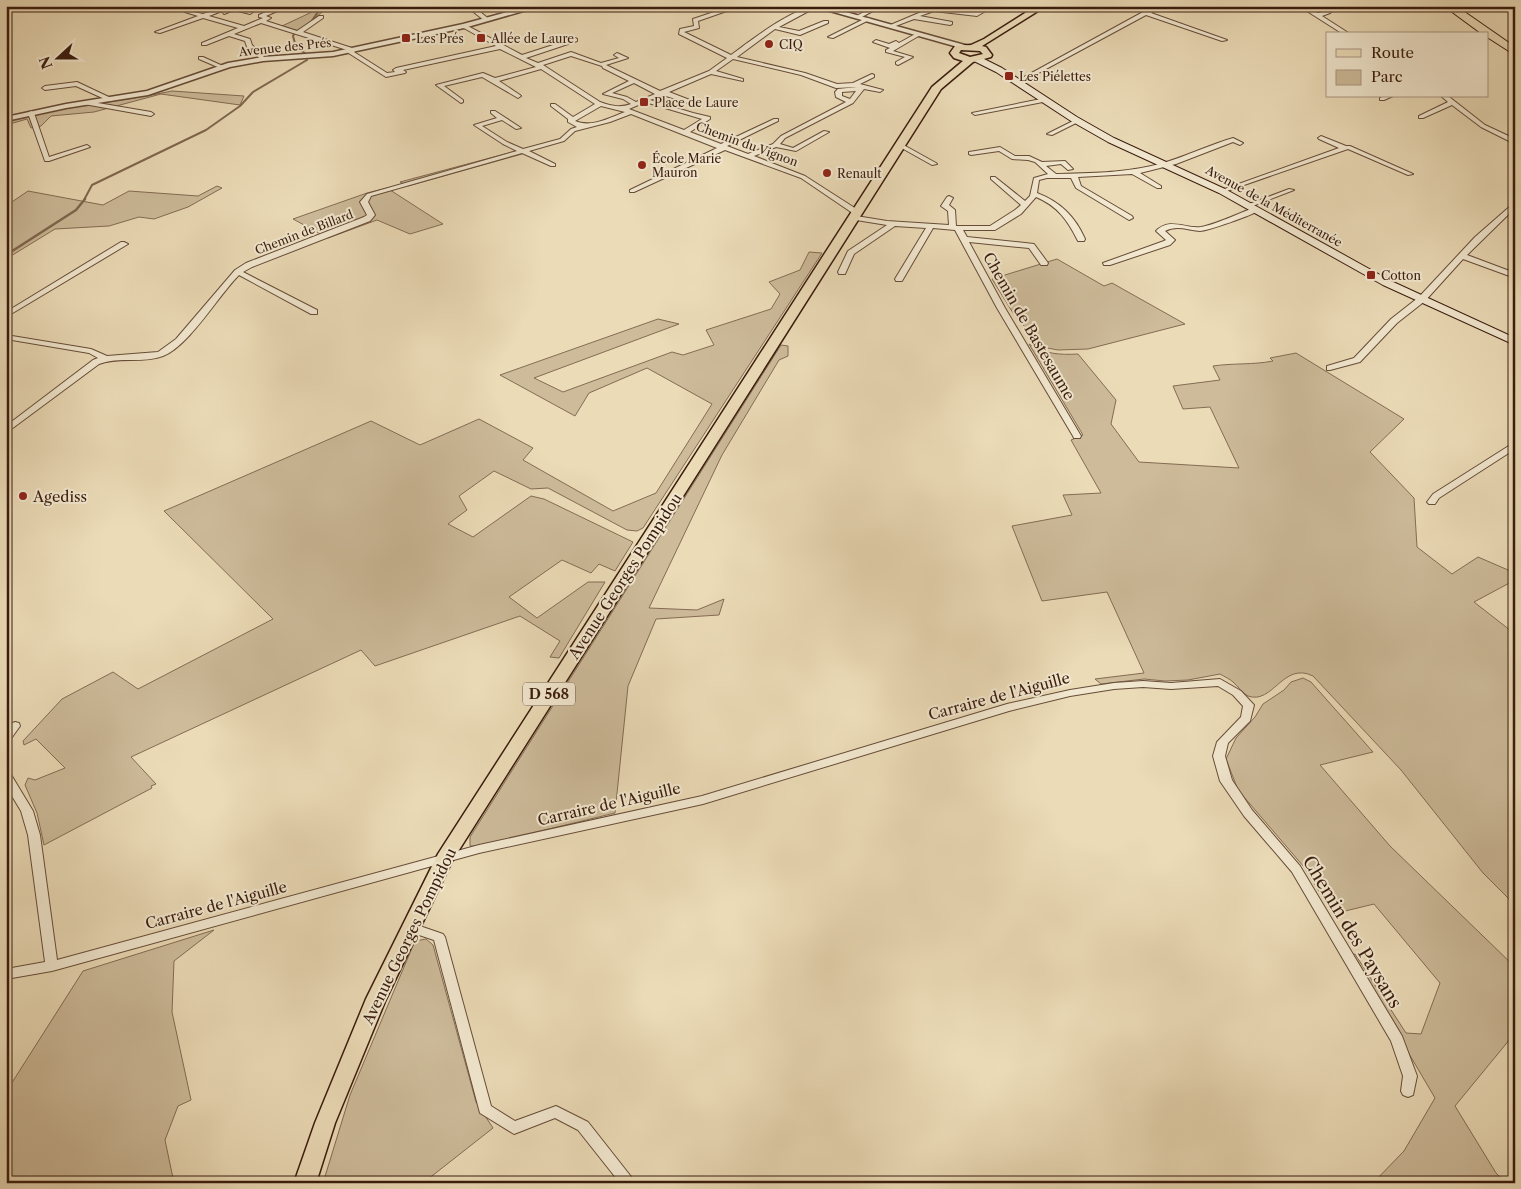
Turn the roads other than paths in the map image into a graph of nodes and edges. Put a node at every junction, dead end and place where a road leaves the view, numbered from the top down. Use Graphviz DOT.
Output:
graph roads {
  1 [pos="230,6"];
  2 [pos="469,6"];
  3 [pos="538,6"];
  4 [pos="640,6"];
  5 [pos="738,6"];
  6 [pos="815,6"];
  7 [pos="879,6"];
  8 [pos="991,6"];
  9 [pos="1042,6"];
  10 [pos="1050,6"];
  11 [pos="1159,6"];
  12 [pos="1270,6"];
  13 [pos="1302,6"];
  14 [pos="1335,6"];
  15 [pos="1448,6"];
  16 [pos="1465,6"];
  17 [pos="282,7"];
  18 [pos="648,10"];
  19 [pos="1278,10"];
  20 [pos="186,11"];
  21 [pos="1146,13"];
  22 [pos="1318,15"];
  23 [pos="209,17"];
  24 [pos="321,17"];
  25 [pos="858,17"];
  26 [pos="912,17"];
  27 [pos="261,19"];
  28 [pos="868,19"];
  29 [pos="487,20"];
  30 [pos="1487,20"];
  31 [pos="826,22"];
  32 [pos="948,23"];
  33 [pos="464,26"];
  34 [pos="891,26"];
  35 [pos="774,27"];
  36 [pos="244,28"];
  37 [pos="158,32"];
  38 [pos="299,32"];
  39 [pos="1344,32"];
  40 [pos="1486,32"];
  41 [pos="1488,33"];
  42 [pos="229,34"];
  43 [pos="917,34"];
  44 [pos="831,37"];
  45 [pos="1511,37"];
  46 [pos="575,40"];
  47 [pos="1224,40"];
  48 [pos="939,41"];
  49 [pos="876,42"];
  50 [pos="204,44"];
  51 [pos="467,45"];
  52 [pos="501,47"];
  53 [pos="970,47"];
  54 [pos="351,50"];
  55 [pos="1515,52"];
  56 [pos="987,53"];
  57 [pos="430,54"];
  58 [pos="468,54"];
  59 [pos="957,54"];
  60 [pos="617,55"];
  61 [pos="522,57"];
  62 [pos="201,58"];
  63 [pos="731,58"];
  64 [pos="263,59"];
  65 [pos="974,59"];
  66 [pos="429,64"];
  67 [pos="898,64"];
  68 [pos="540,66"];
  69 [pos="222,67"];
  70 [pos="605,67"];
  71 [pos="396,70"];
  72 [pos="999,70"];
  73 [pos="712,72"];
  74 [pos="950,75"];
  75 [pos="872,76"];
  76 [pos="494,80"];
  77 [pos="742,80"];
  78 [pos="634,81"];
  79 [pos="1018,82"];
  80 [pos="854,85"];
  81 [pos="836,86"];
  82 [pos="45,88"];
  83 [pos="880,90"];
  84 [pos="832,92"];
  85 [pos="661,93"];
  86 [pos="518,96"];
  87 [pos="1439,98"];
  88 [pos="1446,98"];
  89 [pos="111,100"];
  90 [pos="461,100"];
  91 [pos="644,100"];
  92 [pos="1046,100"];
  93 [pos="851,102"];
  94 [pos="693,103"];
  95 [pos="1452,103"];
  96 [pos="86,104"];
  97 [pos="600,104"];
  98 [pos="636,104"];
  99 [pos="553,105"];
  100 [pos="627,110"];
  101 [pos="493,112"];
  102 [pos="31,113"];
  103 [pos="975,113"];
  104 [pos="151,114"];
  105 [pos="1421,117"];
  106 [pos="503,118"];
  107 [pos="572,119"];
  108 [pos="6,120"];
  109 [pos="776,120"];
  110 [pos="1077,121"];
  111 [pos="583,127"];
  112 [pos="518,128"];
  113 [pos="826,132"];
  114 [pos="684,133"];
  115 [pos="1050,134"];
  116 [pos="1320,138"];
  117 [pos="1515,142"];
  118 [pos="1240,143"];
  119 [pos="775,145"];
  120 [pos="900,145"];
  121 [pos="87,146"];
  122 [pos="566,146"];
  123 [pos="721,147"];
  124 [pos="1347,148"];
  125 [pos="524,151"];
  126 [pos="971,153"];
  127 [pos="533,156"];
  128 [pos="747,157"];
  129 [pos="46,160"];
  130 [pos="59,164"];
  131 [pos="934,164"];
  132 [pos="1041,164"];
  133 [pos="1164,165"];
  134 [pos="553,166"];
  135 [pos="1132,171"];
  136 [pos="1072,172"];
  137 [pos="1410,174"];
  138 [pos="1054,176"];
  139 [pos="993,178"];
  140 [pos="1160,187"];
  141 [pos="1291,190"];
  142 [pos="632,191"];
  143 [pos="1222,191"];
  144 [pos="1034,194"];
  145 [pos="948,198"];
  146 [pos="1515,204"];
  147 [pos="1025,205"];
  148 [pos="1252,208"];
  149 [pos="855,215"];
  150 [pos="1129,218"];
  151 [pos="893,224"];
  152 [pos="931,226"];
  153 [pos="956,228"];
  154 [pos="964,239"];
  155 [pos="1081,239"];
  156 [pos="124,244"];
  157 [pos="1462,256"];
  158 [pos="1044,263"];
  159 [pos="1107,263"];
  160 [pos="238,272"];
  161 [pos="842,272"];
  162 [pos="1515,276"];
  163 [pos="898,279"];
  164 [pos="1422,299"];
  165 [pos="314,312"];
  166 [pos="6,315"];
  167 [pos="6,337"];
  168 [pos="1515,342"];
  169 [pos="104,358"];
  170 [pos="1330,368"];
  171 [pos="6,430"];
  172 [pos="1077,436"];
  173 [pos="1515,445"];
  174 [pos="1432,502"];
  175 [pos="1220,682"];
  176 [pos="15,726"];
  177 [pos="6,737"];
  178 [pos="6,776"];
  179 [pos="444,859"];
  180 [pos="411,928"];
  181 [pos="52,966"];
  182 [pos="6,974"];
  183 [pos="1408,1091"];
  184 [pos="305,1183"];
  185 [pos="629,1183"];
  1 -- 23 [label="street"];
  2 -- 29 [label="street"];
  3 -- 29 [label="street, Avenue des Prés"];
  4 -- 18 [label="street"];
  5 -- 63 [label="street"];
  6 -- 25 [label="street"];
  6 -- 35 [label="street"];
  7 -- 25 [label="street"];
  8 -- 26 [label="street"];
  9 -- 53 [label="main road"];
  10 -- 56 [label="main road"];
  11 -- 21 [label="street"];
  12 -- 19 [label="street"];
  13 -- 22 [label="street"];
  14 -- 22 [label="street"];
  15 -- 40 [label="highway"];
  16 -- 45 [label="highway"];
  17 -- 27 [label="street"];
  20 -- 23 [label="street"];
  21 -- 47 [label="street"];
  21 -- 79 [label="street"];
  22 -- 39 [label="street"];
  23 -- 27 [label="street"];
  23 -- 36 [label="street"];
  23 -- 37 [label="street"];
  24 -- 38 [label="street"];
  25 -- 28 [label="street"];
  26 -- 32 [label="street"];
  26 -- 34 [label="street"];
  27 -- 36 [label="street"];
  27 -- 38 [label="street"];
  28 -- 34 [label="street"];
  28 -- 44 [label="street"];
  29 -- 33 [label="street, Avenue des Prés"];
  30 -- 45 [label="highway"];
  31 -- 35 [label="street"];
  33 -- 52 [label="street"];
  33 -- 54 [label="street, Avenue des Prés"];
  34 -- 43 [label="street"];
  35 -- 63 [label="street"];
  36 -- 42 [label="street"];
  38 -- 54 [label="street"];
  41 -- 55 [label="highway"];
  42 -- 50 [label="street"];
  42 -- 64 [label="street"];
  43 -- 48 [label="street"];
  43 -- 49 [label="street"];
  43 -- 67 [label="street"];
  46 -- 61 [label="street"];
  48 -- 53 [label="street"];
  48 -- 59 [label="street"];
  51 -- 58 [label="street"];
  52 -- 58 [label="street"];
  52 -- 61 [label="street"];
  53 -- 56 [label="main road"];
  53 -- 59 [label="main road"];
  54 -- 64 [label="street, Avenue des Prés"];
  54 -- 66 [label="street"];
  56 -- 65 [label="main road"];
  56 -- 72 [label="main road, Avenue de la Méditerranée"];
  57 -- 66 [label="street"];
  58 -- 66 [label="street"];
  59 -- 65 [label="main road"];
  59 -- 74 [label="main road, Avenue Georges Pompidou / D 568"];
  60 -- 68 [label="street"];
  61 -- 68 [label="street"];
  62 -- 69 [label="street"];
  63 -- 73 [label="street"];
  63 -- 81 [label="street"];
  64 -- 69 [label="street, Avenue des Prés"];
  65 -- 72 [label="main road, Avenue de la Méditerranée"];
  65 -- 74 [label="main road, Avenue Georges Pompidou / D 568"];
  66 -- 71 [label="street"];
  68 -- 76 [label="street"];
  68 -- 97 [label="street"];
  69 -- 89 [label="street, Avenue des Prés"];
  70 -- 78 [label="street"];
  72 -- 79 [label="main road, Avenue de la Méditerranée"];
  73 -- 77 [label="street"];
  73 -- 85 [label="street"];
  74 -- 120 [label="main road, Avenue Georges Pompidou / D 568"];
  75 -- 80 [label="street"];
  76 -- 86 [label="street"];
  76 -- 90 [label="street"];
  78 -- 85 [label="street"];
  78 -- 98 [label="street"];
  79 -- 92 [label="main road, Avenue de la Méditerranée"];
  80 -- 81 [label="street"];
  80 -- 83 [label="street"];
  81 -- 84 [label="street"];
  82 -- 89 [label="street"];
  85 -- 91 [label="street"];
  85 -- 94 [label="street"];
  87 -- 95 [label="street"];
  88 -- 95 [label="street"];
  89 -- 96 [label="street, Avenue des Prés"];
  91 -- 98 [label="street"];
  91 -- 114 [label="street"];
  92 -- 103 [label="street"];
  92 -- 110 [label="main road, Avenue de la Méditerranée"];
  93 -- 119 [label="street"];
  95 -- 105 [label="street"];
  95 -- 117 [label="street"];
  96 -- 102 [label="street, Avenue des Prés"];
  96 -- 104 [label="street"];
  97 -- 100 [label="street"];
  97 -- 107 [label="street"];
  98 -- 100 [label="street"];
  99 -- 107 [label="street"];
  100 -- 111 [label="street, Chemin de Billard"];
  100 -- 114 [label="street, Chemin du Vignon"];
  101 -- 106 [label="street"];
  102 -- 108 [label="street, Avenue des Prés"];
  102 -- 129 [label="street"];
  106 -- 112 [label="street"];
  106 -- 125 [label="street"];
  107 -- 111 [label="street"];
  109 -- 123 [label="street"];
  110 -- 115 [label="street"];
  110 -- 133 [label="main road, Avenue de la Méditerranée"];
  111 -- 125 [label="street, Chemin de Billard"];
  113 -- 119 [label="street"];
  114 -- 123 [label="street, Chemin du Vignon"];
  116 -- 124 [label="street"];
  118 -- 133 [label="street"];
  119 -- 128 [label="street"];
  120 -- 131 [label="street"];
  120 -- 149 [label="main road, Avenue Georges Pompidou / D 568"];
  121 -- 129 [label="street"];
  122 -- 127 [label="street"];
  123 -- 128 [label="street, Chemin du Vignon"];
  123 -- 142 [label="street"];
  124 -- 137 [label="street"];
  124 -- 143 [label="street"];
  125 -- 127 [label="street"];
  125 -- 160 [label="street, Chemin de Billard"];
  126 -- 132 [label="street"];
  127 -- 134 [label="street"];
  128 -- 149 [label="street, Chemin du Vignon"];
  129 -- 130 [label="street"];
  132 -- 136 [label="street"];
  132 -- 138 [label="street"];
  133 -- 135 [label="street"];
  133 -- 143 [label="main road, Avenue de la Méditerranée"];
  135 -- 136 [label="street"];
  135 -- 140 [label="street"];
  136 -- 138 [label="street"];
  136 -- 150 [label="street"];
  138 -- 144 [label="street"];
  139 -- 147 [label="street"];
  141 -- 148 [label="street"];
  143 -- 148 [label="main road, Avenue de la Méditerranée"];
  144 -- 147 [label="street"];
  144 -- 155 [label="street"];
  145 -- 153 [label="street, Chemin de Bastesaume"];
  146 -- 157 [label="street"];
  147 -- 153 [label="street"];
  148 -- 159 [label="street"];
  148 -- 164 [label="main road, Avenue de la Méditerranée"];
  149 -- 151 [label="street"];
  149 -- 179 [label="main road, Avenue Georges Pompidou / D 568"];
  151 -- 152 [label="street"];
  151 -- 161 [label="street"];
  152 -- 153 [label="street"];
  152 -- 163 [label="street"];
  153 -- 154 [label="street, Chemin de Bastesaume"];
  154 -- 158 [label="street"];
  154 -- 172 [label="street, Chemin de Bastesaume"];
  156 -- 166 [label="street"];
  157 -- 162 [label="street"];
  157 -- 164 [label="street"];
  160 -- 165 [label="street"];
  160 -- 169 [label="street, Chemin de Billard"];
  164 -- 168 [label="main road, Avenue de la Méditerranée"];
  164 -- 170 [label="street"];
  167 -- 169 [label="street"];
  169 -- 171 [label="street, Chemin de Billard"];
  173 -- 174 [label="street"];
  175 -- 179 [label="street, Carraire de l'Aiguille"];
  175 -- 183 [label="street, Chemin des Paysans"];
  176 -- 177 [label="street"];
  178 -- 181 [label="street"];
  179 -- 180 [label="main road, Avenue Georges Pompidou / D 568"];
  179 -- 181 [label="street, Carraire de l'Aiguille"];
  180 -- 184 [label="main road, Avenue Georges Pompidou / D 568"];
  180 -- 185 [label="street"];
  181 -- 182 [label="street, Carraire de l'Aiguille"];
}
